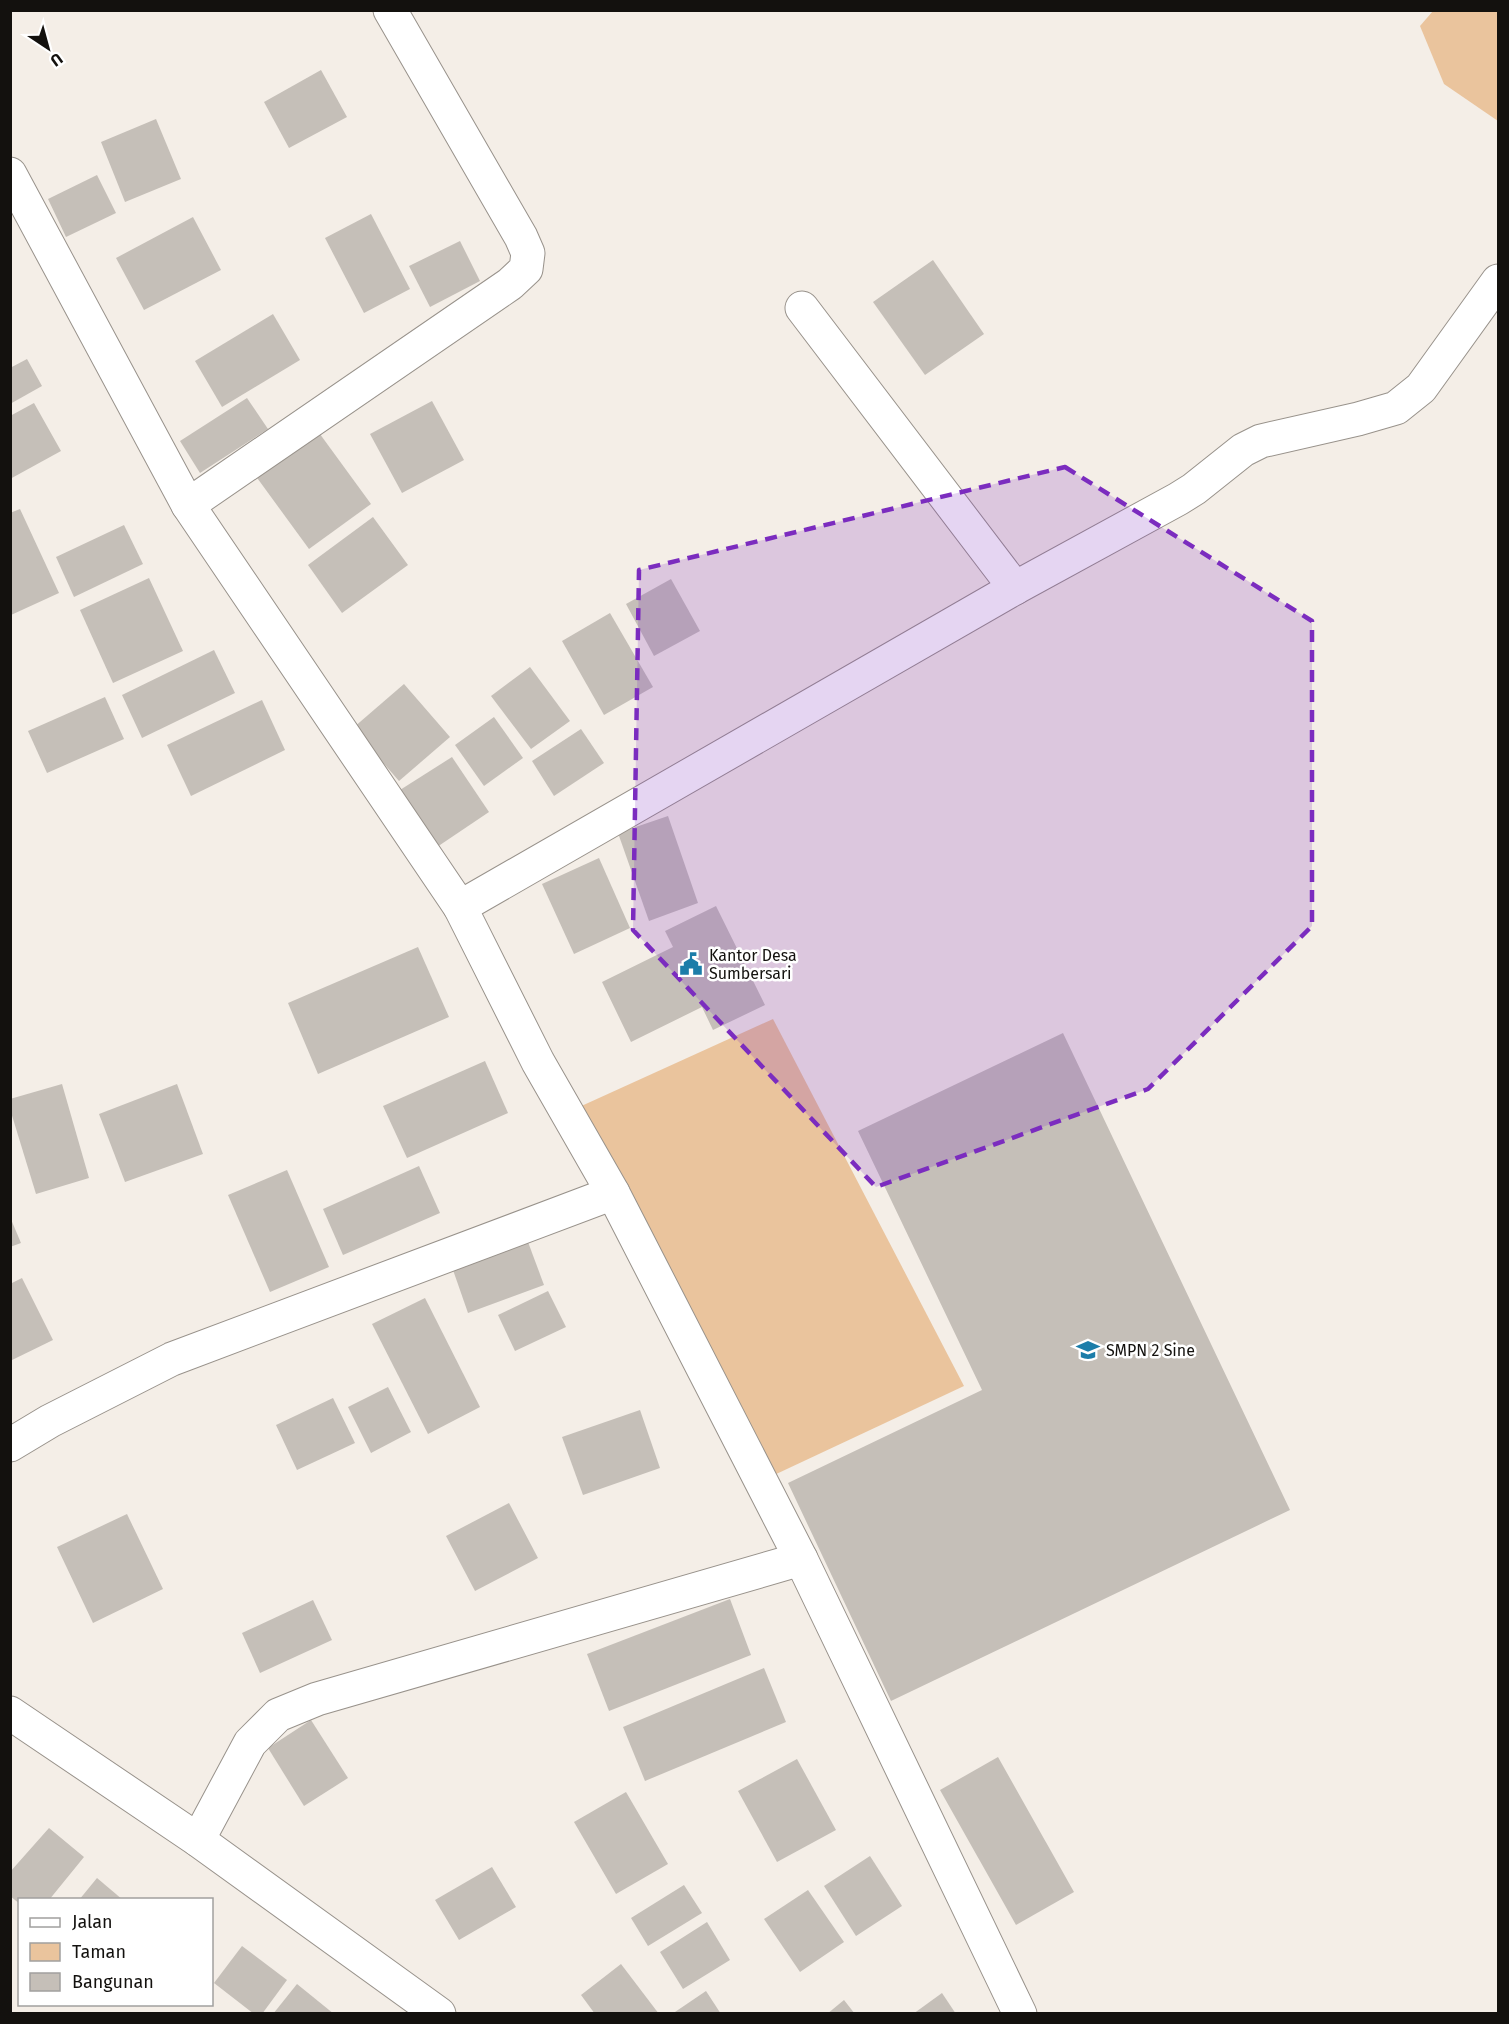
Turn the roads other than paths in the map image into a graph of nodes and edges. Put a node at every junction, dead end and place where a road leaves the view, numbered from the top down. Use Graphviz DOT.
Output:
graph roads {
  1 [pos="390,10"];
  2 [pos="10,174"];
  3 [pos="1498,281"];
  4 [pos="802,308"];
  5 [pos="188,505"];
  6 [pos="1015,588"];
  7 [pos="460,907"];
  8 [pos="613,1193"];
  9 [pos="10,1445"];
  10 [pos="801,1558"];
  11 [pos="10,1713"];
  12 [pos="198,1840"];
  13 [pos="439,2013"];
  14 [pos="1020,2013"];
  1 -- 5 [label="street"];
  2 -- 5 [label="street"];
  3 -- 6 [label="street"];
  4 -- 6 [label="street"];
  5 -- 7 [label="street"];
  6 -- 7 [label="street"];
  7 -- 8 [label="street"];
  8 -- 9 [label="street"];
  8 -- 10 [label="street"];
  10 -- 12 [label="street"];
  10 -- 14 [label="street"];
  11 -- 12 [label="street"];
  12 -- 13 [label="street"];
}
